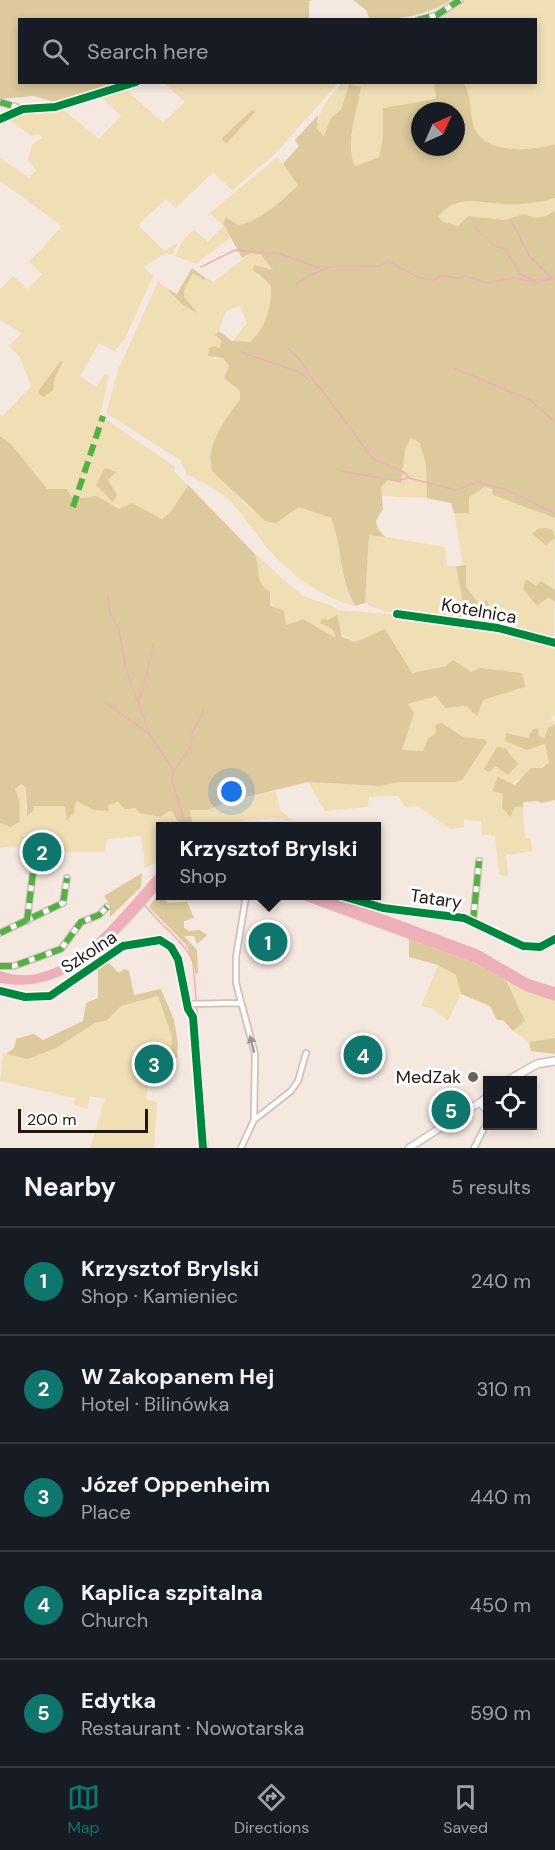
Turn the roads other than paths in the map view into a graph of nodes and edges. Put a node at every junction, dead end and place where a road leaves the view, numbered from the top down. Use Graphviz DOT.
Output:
graph roads {
  1 [pos="460,0"];
  2 [pos="426,18"];
  3 [pos="130,84"];
  4 [pos="0,102"];
  5 [pos="23,109"];
  6 [pos="0,118"];
  7 [pos="397,614"];
  8 [pos="555,643"];
  9 [pos="478,861"];
  10 [pos="34,864"];
  11 [pos="67,878"];
  12 [pos="245,900"];
  13 [pos="356,900"];
  14 [pos="107,907"];
  15 [pos="27,921"];
  16 [pos="473,922"];
  17 [pos="0,933"];
  18 [pos="555,939"];
  19 [pos="0,966"];
  20 [pos="0,991"];
  21 [pos="240,1003"];
  22 [pos="190,1004"];
  23 [pos="306,1053"];
  24 [pos="555,1061"];
  25 [pos="516,1076"];
  26 [pos="483,1104"];
  27 [pos="254,1120"];
  28 [pos="483,1130"];
  29 [pos="203,1148"];
  30 [pos="241,1148"];
  31 [pos="409,1148"];
  32 [pos="474,1148"];
  1 -- 2 [label="street"];
  3 -- 5 [label="street"];
  4 -- 5 [label="street"];
  5 -- 6 [label="street"];
  7 -- 8 [label="street, Kotelnica"];
  9 -- 16 [label="street"];
  10 -- 15 [label="street"];
  11 -- 15 [label="street"];
  12 -- 21 [label="street"];
  13 -- 16 [label="street, Tatary"];
  14 -- 19 [label="street"];
  15 -- 17 [label="street"];
  16 -- 18 [label="street, Tatary"];
  20 -- 22 [label="street, Szkolna"];
  21 -- 22 [label="street"];
  27 -- 21 [label="street, one-way"];
  22 -- 29 [label="street, Szkolna"];
  23 -- 27 [label="street"];
  24 -- 25 [label="main road"];
  26 -- 31 [label="main road"];
  27 -- 30 [label="street"];
  28 -- 32 [label="street"];
}
